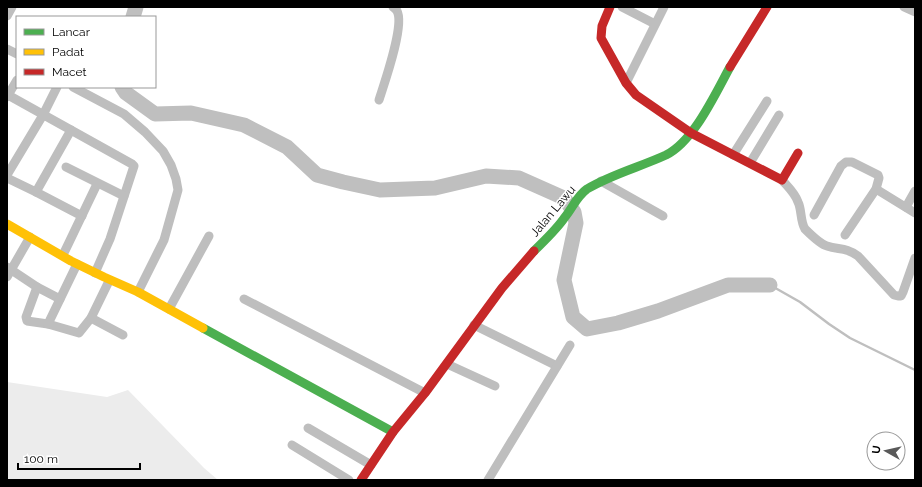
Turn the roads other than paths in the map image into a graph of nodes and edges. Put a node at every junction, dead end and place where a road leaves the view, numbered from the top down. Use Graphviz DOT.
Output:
graph roads {
  1 [pos="12,7"];
  2 [pos="393,7"];
  3 [pos="610,7"];
  4 [pos="622,7"];
  5 [pos="664,7"];
  6 [pos="768,7"];
  7 [pos="904,7"];
  8 [pos="915,12"];
  9 [pos="7,16"];
  10 [pos="655,24"];
  11 [pos="7,49"];
  12 [pos="16,54"];
  13 [pos="16,82"];
  14 [pos="626,83"];
  15 [pos="56,88"];
  16 [pos="74,88"];
  17 [pos="8,96"];
  18 [pos="379,100"];
  19 [pos="767,101"];
  20 [pos="43,114"];
  21 [pos="779,115"];
  22 [pos="70,130"];
  23 [pos="691,133"];
  24 [pos="798,152"];
  25 [pos="733,155"];
  26 [pos="750,163"];
  27 [pos="66,167"];
  28 [pos="7,174"];
  29 [pos="7,178"];
  30 [pos="782,180"];
  31 [pos="602,181"];
  32 [pos="97,184"];
  33 [pos="876,189"];
  34 [pos="915,191"];
  35 [pos="36,192"];
  36 [pos="124,196"];
  37 [pos="906,207"];
  38 [pos="915,213"];
  39 [pos="814,215"];
  40 [pos="82,216"];
  41 [pos="663,216"];
  42 [pos="7,224"];
  43 [pos="845,235"];
  44 [pos="209,236"];
  45 [pos="30,237"];
  46 [pos="62,255"];
  47 [pos="915,258"];
  48 [pos="77,264"];
  49 [pos="8,271"];
  50 [pos="94,273"];
  51 [pos="109,280"];
  52 [pos="38,287"];
  53 [pos="138,292"];
  54 [pos="60,299"];
  55 [pos="244,299"];
  56 [pos="168,309"];
  57 [pos="90,318"];
  58 [pos="48,324"];
  59 [pos="474,325"];
  60 [pos="123,335"];
  61 [pos="570,345"];
  62 [pos="447,364"];
  63 [pos="557,366"];
  64 [pos="495,386"];
  65 [pos="425,393"];
  66 [pos="308,428"];
  67 [pos="394,432"];
  68 [pos="292,445"];
  69 [pos="372,465"];
  70 [pos="349,480"];
  71 [pos="361,480"];
  72 [pos="488,480"];
  1 -- 9 [label="street"];
  2 -- 18 [label="street"];
  3 -- 14 [label="street"];
  4 -- 10 [label="street"];
  5 -- 10 [label="street"];
  6 -- 23 [label="street, Jalan Lawu"];
  7 -- 8 [label="street"];
  10 -- 14 [label="street"];
  11 -- 12 [label="street"];
  13 -- 17 [label="street"];
  14 -- 23 [label="street"];
  15 -- 20 [label="street"];
  16 -- 53 [label="street"];
  17 -- 20 [label="street"];
  19 -- 25 [label="street"];
  20 -- 22 [label="street"];
  20 -- 28 [label="street"];
  21 -- 26 [label="street"];
  22 -- 35 [label="street"];
  22 -- 36 [label="street"];
  23 -- 25 [label="street"];
  23 -- 31 [label="street, Jalan Lawu"];
  24 -- 30 [label="street"];
  25 -- 26 [label="street"];
  26 -- 30 [label="street"];
  27 -- 32 [label="street"];
  29 -- 35 [label="street"];
  30 -- 47 [label="street"];
  31 -- 41 [label="street"];
  31 -- 59 [label="street, Jalan Lawu"];
  32 -- 36 [label="street"];
  32 -- 40 [label="street"];
  33 -- 37 [label="street"];
  33 -- 39 [label="street"];
  33 -- 43 [label="street"];
  34 -- 37 [label="street"];
  35 -- 40 [label="street"];
  36 -- 50 [label="street"];
  37 -- 38 [label="street"];
  40 -- 46 [label="street"];
  42 -- 45 [label="street"];
  44 -- 56 [label="street"];
  45 -- 46 [label="street"];
  45 -- 49 [label="street"];
  46 -- 48 [label="street"];
  48 -- 50 [label="street"];
  48 -- 54 [label="street"];
  49 -- 52 [label="street"];
  50 -- 51 [label="street"];
  51 -- 53 [label="street"];
  51 -- 57 [label="street"];
  52 -- 54 [label="street"];
  52 -- 58 [label="street"];
  53 -- 56 [label="street"];
  54 -- 58 [label="street"];
  55 -- 65 [label="street"];
  56 -- 67 [label="street"];
  57 -- 58 [label="street"];
  57 -- 60 [label="street"];
  59 -- 62 [label="street, Jalan Lawu"];
  59 -- 63 [label="street"];
  61 -- 63 [label="street"];
  62 -- 64 [label="street"];
  62 -- 65 [label="street, Jalan Lawu"];
  63 -- 72 [label="street"];
  65 -- 67 [label="street, Jalan Lawu"];
  66 -- 69 [label="street"];
  67 -- 69 [label="street, Jalan Lawu"];
  68 -- 70 [label="street"];
  69 -- 71 [label="street, Jalan Lawu"];
}
